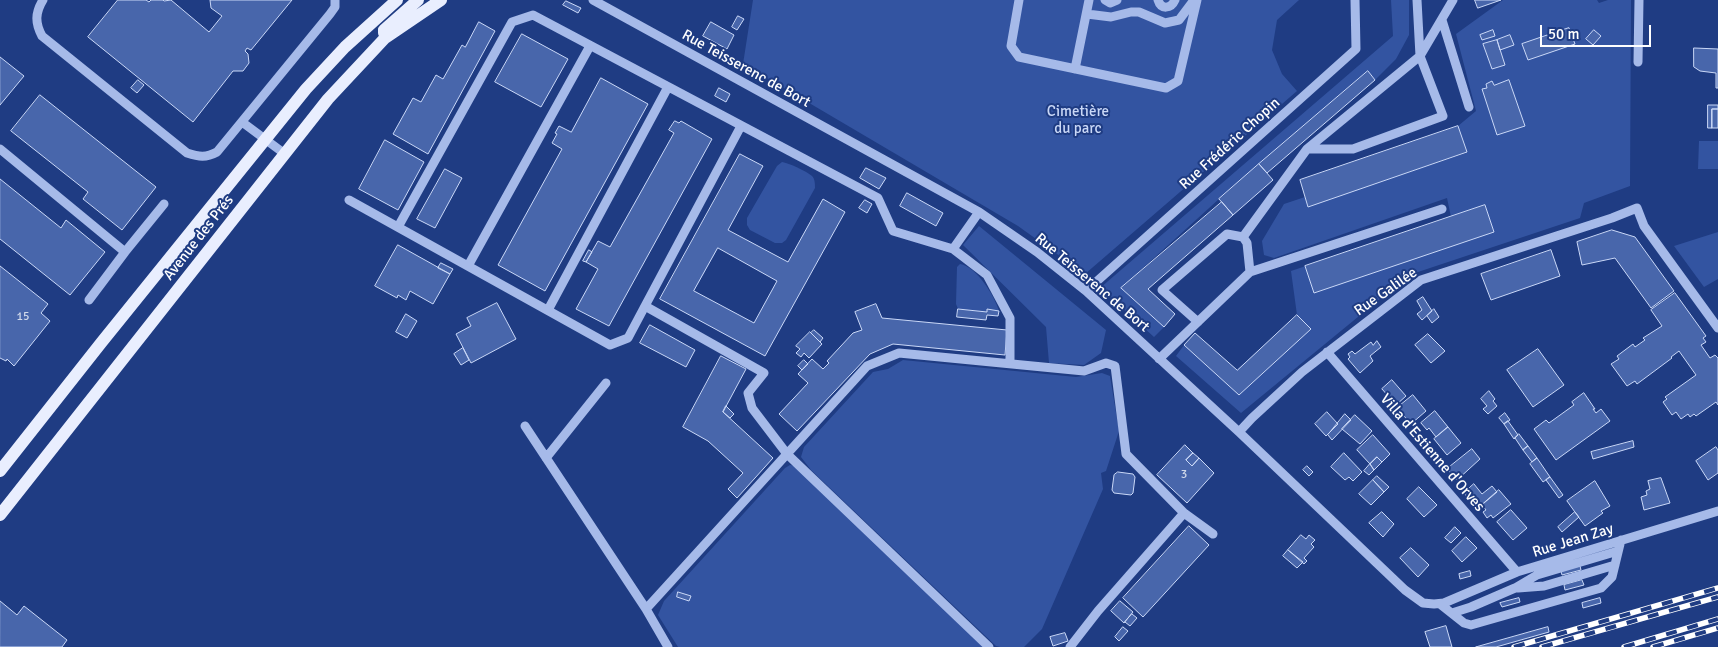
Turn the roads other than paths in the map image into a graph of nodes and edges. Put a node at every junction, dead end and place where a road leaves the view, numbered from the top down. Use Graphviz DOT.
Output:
graph roads {
  1 [pos="43,0"];
  2 [pos="335,0"];
  3 [pos="397,0"];
  4 [pos="418,0"];
  5 [pos="441,0"];
  6 [pos="1019,0"];
  7 [pos="1089,0"];
  8 [pos="1105,0"];
  9 [pos="1117,0"];
  10 [pos="1158,0"];
  11 [pos="1174,0"];
  12 [pos="1196,0"];
  13 [pos="1356,0"];
  14 [pos="1417,0"];
  15 [pos="1453,0"];
  16 [pos="1639,0"];
  17 [pos="595,1"];
  18 [pos="1086,14"];
  19 [pos="1442,20"];
  20 [pos="385,38"];
  21 [pos="590,46"];
  22 [pos="1420,56"];
  23 [pos="1638,62"];
  24 [pos="1075,69"];
  25 [pos="668,87"];
  26 [pos="1469,107"];
  27 [pos="242,122"];
  28 [pos="741,126"];
  29 [pos="266,140"];
  30 [pos="0,148"];
  31 [pos="1307,149"];
  32 [pos="285,154"];
  33 [pos="349,200"];
  34 [pos="164,204"];
  35 [pos="1442,209"];
  36 [pos="979,212"];
  37 [pos="398,227"];
  38 [pos="1243,237"];
  39 [pos="953,249"];
  40 [pos="125,252"];
  41 [pos="468,266"];
  42 [pos="1250,272"];
  43 [pos="1086,291"];
  44 [pos="89,300"];
  45 [pos="645,306"];
  46 [pos="548,310"];
  47 [pos="1198,322"];
  48 [pos="1718,328"];
  49 [pos="1327,352"];
  50 [pos="1159,359"];
  51 [pos="1010,363"];
  52 [pos="606,383"];
  53 [pos="525,426"];
  54 [pos="1239,432"];
  55 [pos="787,454"];
  56 [pos="546,458"];
  57 [pos="0,471"];
  58 [pos="1718,511"];
  59 [pos="1184,513"];
  60 [pos="0,515"];
  61 [pos="1213,534"];
  62 [pos="1621,540"];
  63 [pos="1618,551"];
  64 [pos="1615,565"];
  65 [pos="1517,572"];
  66 [pos="1515,588"];
  67 [pos="1440,604"];
  68 [pos="646,609"];
  69 [pos="1452,613"];
  70 [pos="668,647"];
  71 [pos="989,647"];
  72 [pos="1070,647"];
  1 -- 27 [label="street"];
  2 -- 27 [label="street"];
  3 -- 29 [label="main road, Avenue des Prés"];
  4 -- 20 [label="main road"];
  5 -- 20 [label="main road, Avenue des Prés"];
  6 -- 24 [label="street"];
  7 -- 18 [label="street"];
  8 -- 9 [label="street"];
  10 -- 11 [label="street"];
  12 -- 18 [label="street"];
  12 -- 24 [label="street"];
  13 -- 43 [label="street, Rue Frédéric Chopin"];
  14 -- 22 [label="street"];
  15 -- 19 [label="street"];
  16 -- 23 [label="street"];
  17 -- 36 [label="street, Rue Teisserenc de Bort"];
  18 -- 24 [label="street"];
  19 -- 22 [label="street"];
  19 -- 26 [label="street"];
  20 -- 32 [label="main road, Avenue des Prés"];
  21 -- 25 [label="street"];
  21 -- 37 [label="street"];
  21 -- 41 [label="street"];
  22 -- 31 [label="street"];
  22 -- 31 [label="street"];
  25 -- 28 [label="street"];
  25 -- 46 [label="street"];
  27 -- 29 [label="street"];
  28 -- 39 [label="street"];
  28 -- 45 [label="street"];
  29 -- 32 [label="street"];
  29 -- 57 [label="main road, Avenue des Prés"];
  30 -- 40 [label="street"];
  31 -- 38 [label="street"];
  32 -- 60 [label="main road, Avenue des Prés"];
  33 -- 37 [label="street"];
  34 -- 40 [label="street"];
  35 -- 42 [label="street"];
  36 -- 39 [label="street"];
  36 -- 43 [label="street, Rue Teisserenc de Bort"];
  37 -- 41 [label="street"];
  38 -- 42 [label="street"];
  38 -- 47 [label="street"];
  39 -- 51 [label="street"];
  40 -- 44 [label="street"];
  41 -- 46 [label="street"];
  42 -- 47 [label="street"];
  43 -- 50 [label="street, Rue Teisserenc de Bort"];
  45 -- 46 [label="street"];
  45 -- 55 [label="street"];
  47 -- 50 [label="street"];
  48 -- 49 [label="street, Rue Galilée"];
  49 -- 54 [label="street, Rue Galilée"];
  49 -- 65 [label="street, Villa d'Estienne d'Orves"];
  50 -- 54 [label="street, Rue Teisserenc de Bort"];
  51 -- 55 [label="street"];
  51 -- 59 [label="street"];
  52 -- 56 [label="street"];
  53 -- 56 [label="street"];
  54 -- 67 [label="street, Rue Teisserenc de Bort"];
  55 -- 68 [label="street"];
  55 -- 71 [label="street"];
  56 -- 68 [label="street"];
  58 -- 62 [label="street, Rue Jean Zay"];
  59 -- 61 [label="street"];
  59 -- 72 [label="street"];
  62 -- 63 [label="street"];
  62 -- 65 [label="street, Rue Jean Zay"];
  63 -- 64 [label="street"];
  63 -- 66 [label="street"];
  64 -- 66 [label="street"];
  64 -- 69 [label="street"];
  65 -- 67 [label="street, Rue Jean Zay"];
  66 -- 69 [label="street"];
  67 -- 69 [label="street"];
  68 -- 70 [label="street"];
}
